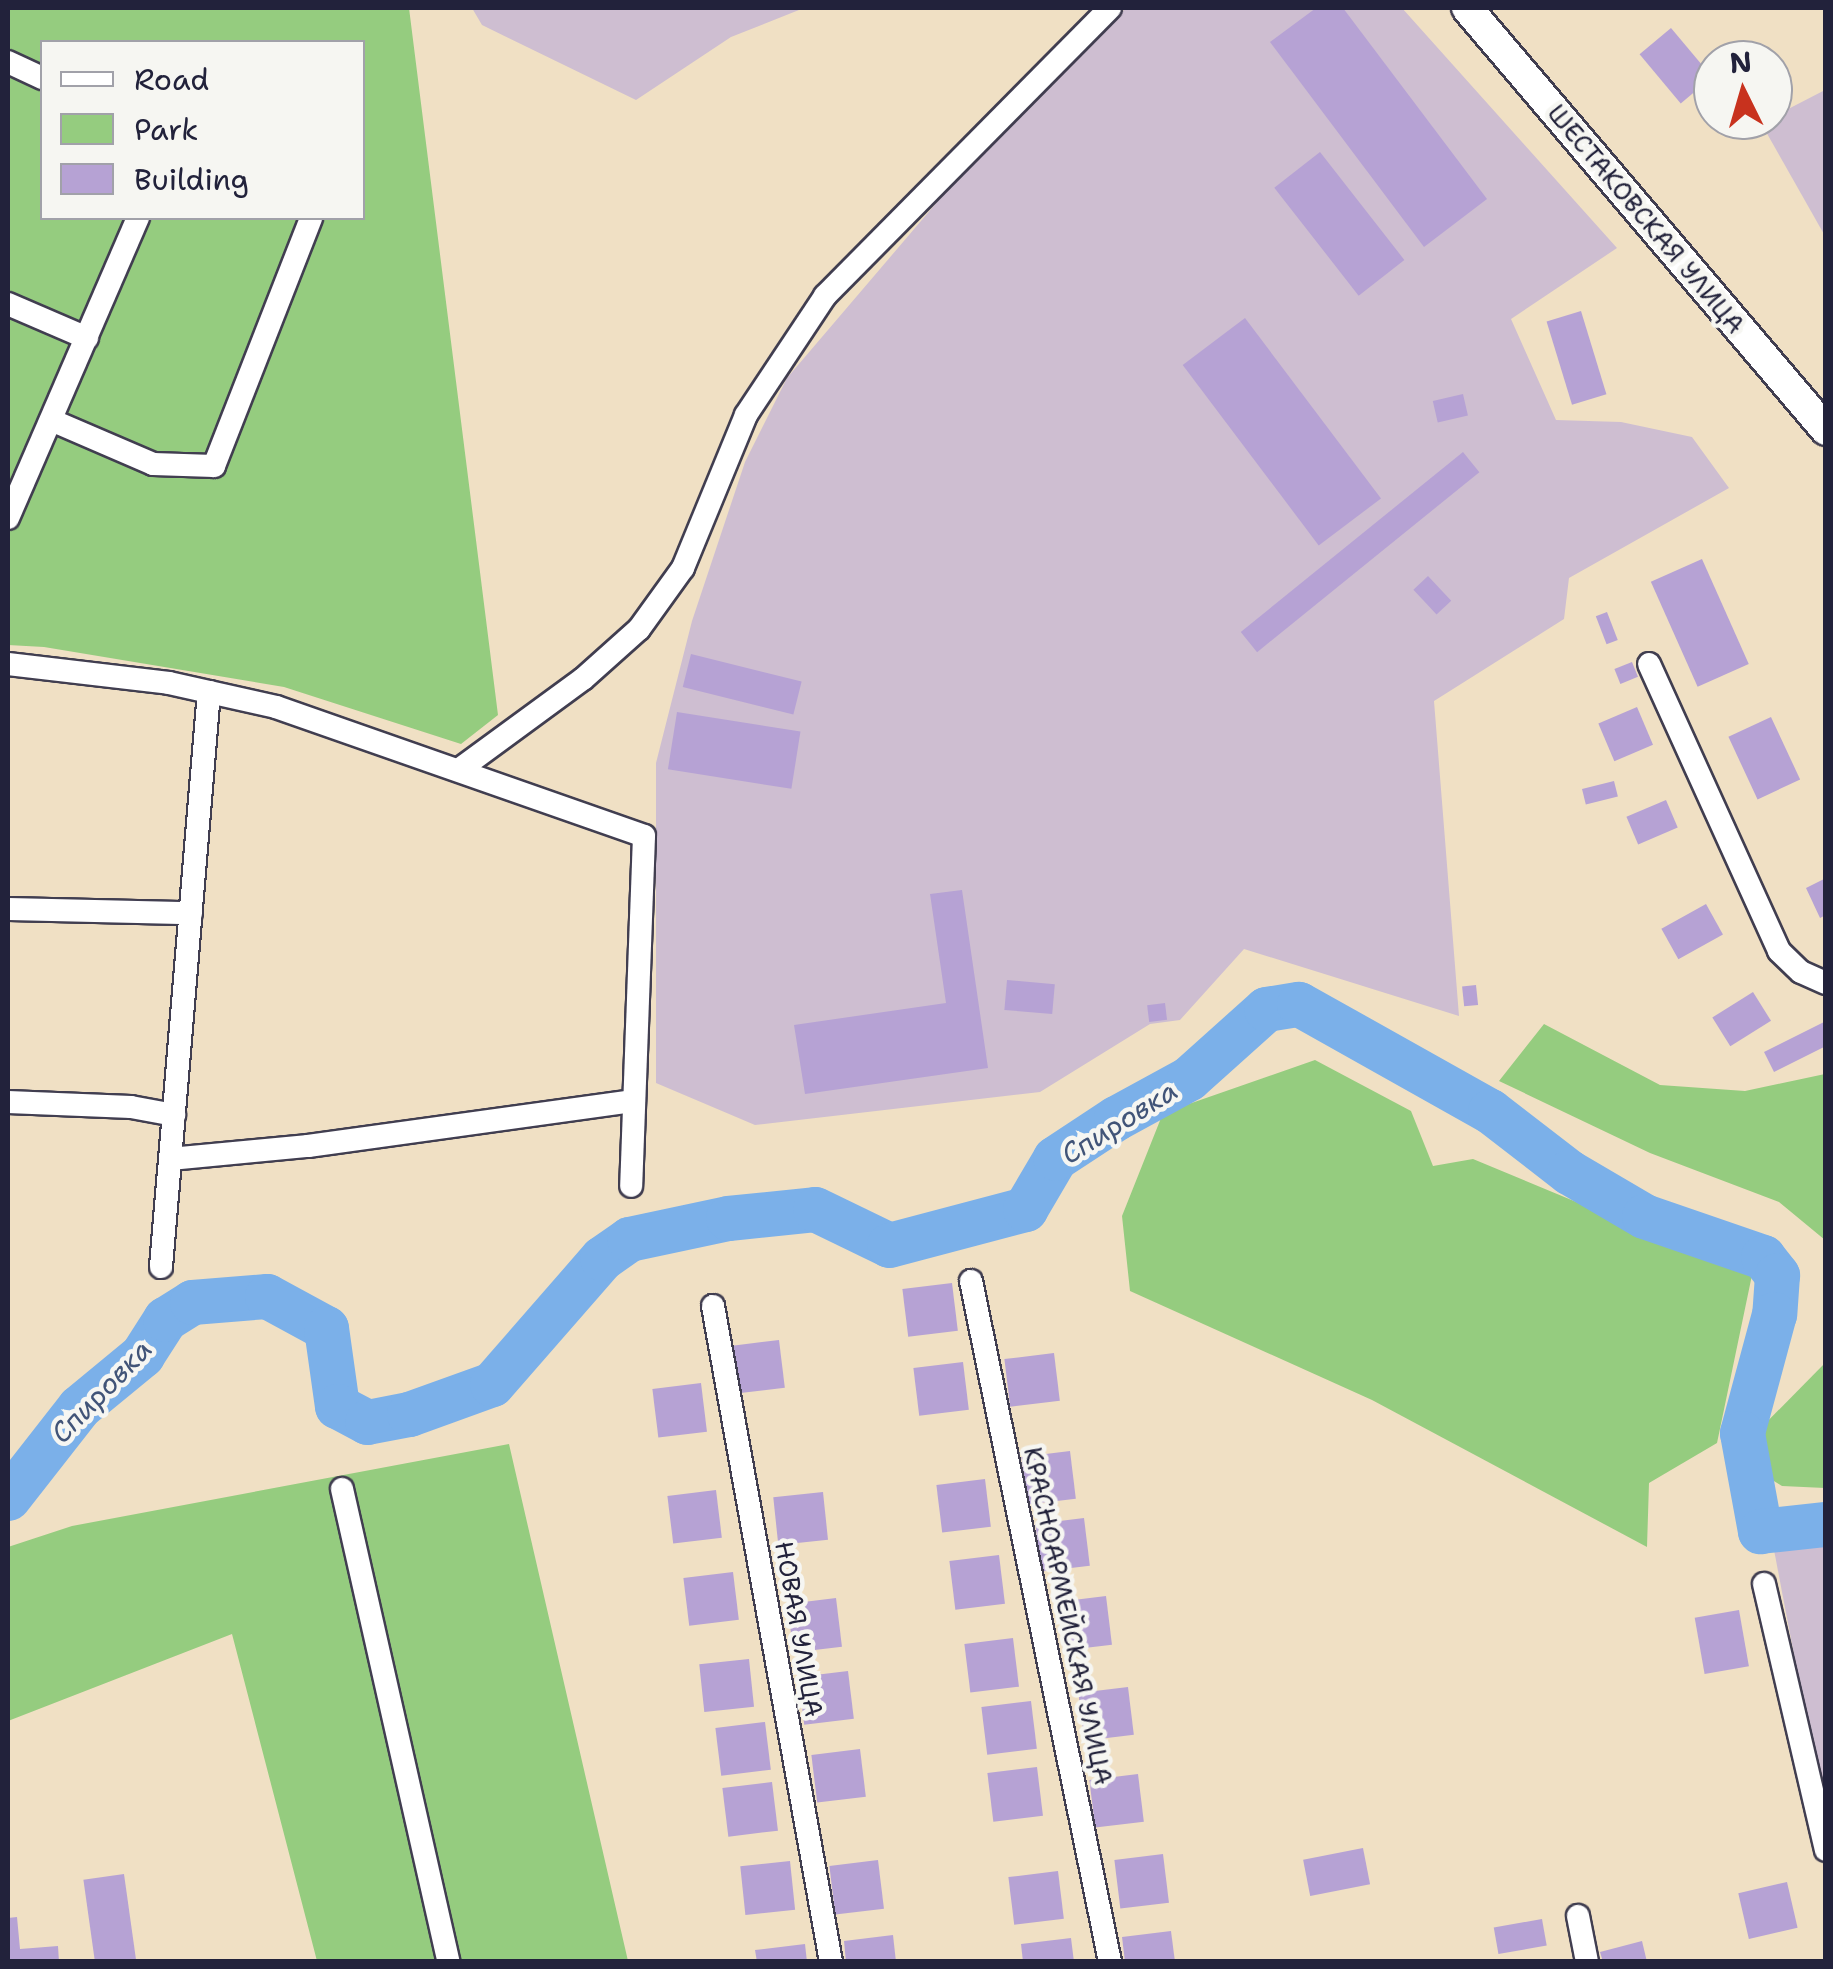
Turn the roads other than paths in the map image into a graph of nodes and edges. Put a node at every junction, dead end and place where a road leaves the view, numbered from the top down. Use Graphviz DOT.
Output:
graph roads {
  1 [pos="1110,8"];
  2 [pos="1467,8"];
  3 [pos="8,62"];
  4 [pos="40,77"];
  5 [pos="137,220"];
  6 [pos="310,220"];
  7 [pos="8,304"];
  8 [pos="86,338"];
  9 [pos="51,420"];
  10 [pos="1826,430"];
  11 [pos="8,518"];
  12 [pos="8,664"];
  13 [pos="1649,664"];
  14 [pos="209,692"];
  15 [pos="460,769"];
  16 [pos="8,909"];
  17 [pos="190,913"];
  18 [pos="1826,984"];
  19 [pos="634,1101"];
  20 [pos="8,1102"];
  21 [pos="174,1114"];
  22 [pos="170,1159"];
  23 [pos="630,1186"];
  24 [pos="161,1267"];
  25 [pos="971,1281"];
  26 [pos="713,1306"];
  27 [pos="342,1489"];
  28 [pos="1764,1584"];
  29 [pos="1826,1850"];
  30 [pos="1578,1916"];
  31 [pos="449,1962"];
  32 [pos="831,1962"];
  33 [pos="1110,1962"];
  34 [pos="1587,1962"];
  1 -- 15 [label="street"];
  2 -- 10 [label="main road, ШЕСТАКОВСКАЯ УЛИЦА"];
  3 -- 4 [label="street"];
  5 -- 8 [label="street"];
  6 -- 9 [label="street"];
  7 -- 8 [label="street"];
  8 -- 9 [label="street"];
  9 -- 11 [label="street"];
  12 -- 14 [label="street"];
  13 -- 18 [label="street"];
  14 -- 15 [label="street"];
  14 -- 17 [label="street"];
  15 -- 19 [label="street"];
  16 -- 17 [label="street"];
  17 -- 21 [label="street"];
  19 -- 22 [label="street"];
  19 -- 23 [label="street"];
  20 -- 21 [label="street"];
  21 -- 22 [label="street"];
  22 -- 24 [label="street"];
  25 -- 33 [label="street, КРАСНОАРМЕЙСКАЯ УЛИЦА"];
  26 -- 32 [label="street, НОВАЯ УЛИЦА"];
  27 -- 31 [label="street"];
  28 -- 29 [label="street"];
  30 -- 34 [label="street"];
}
